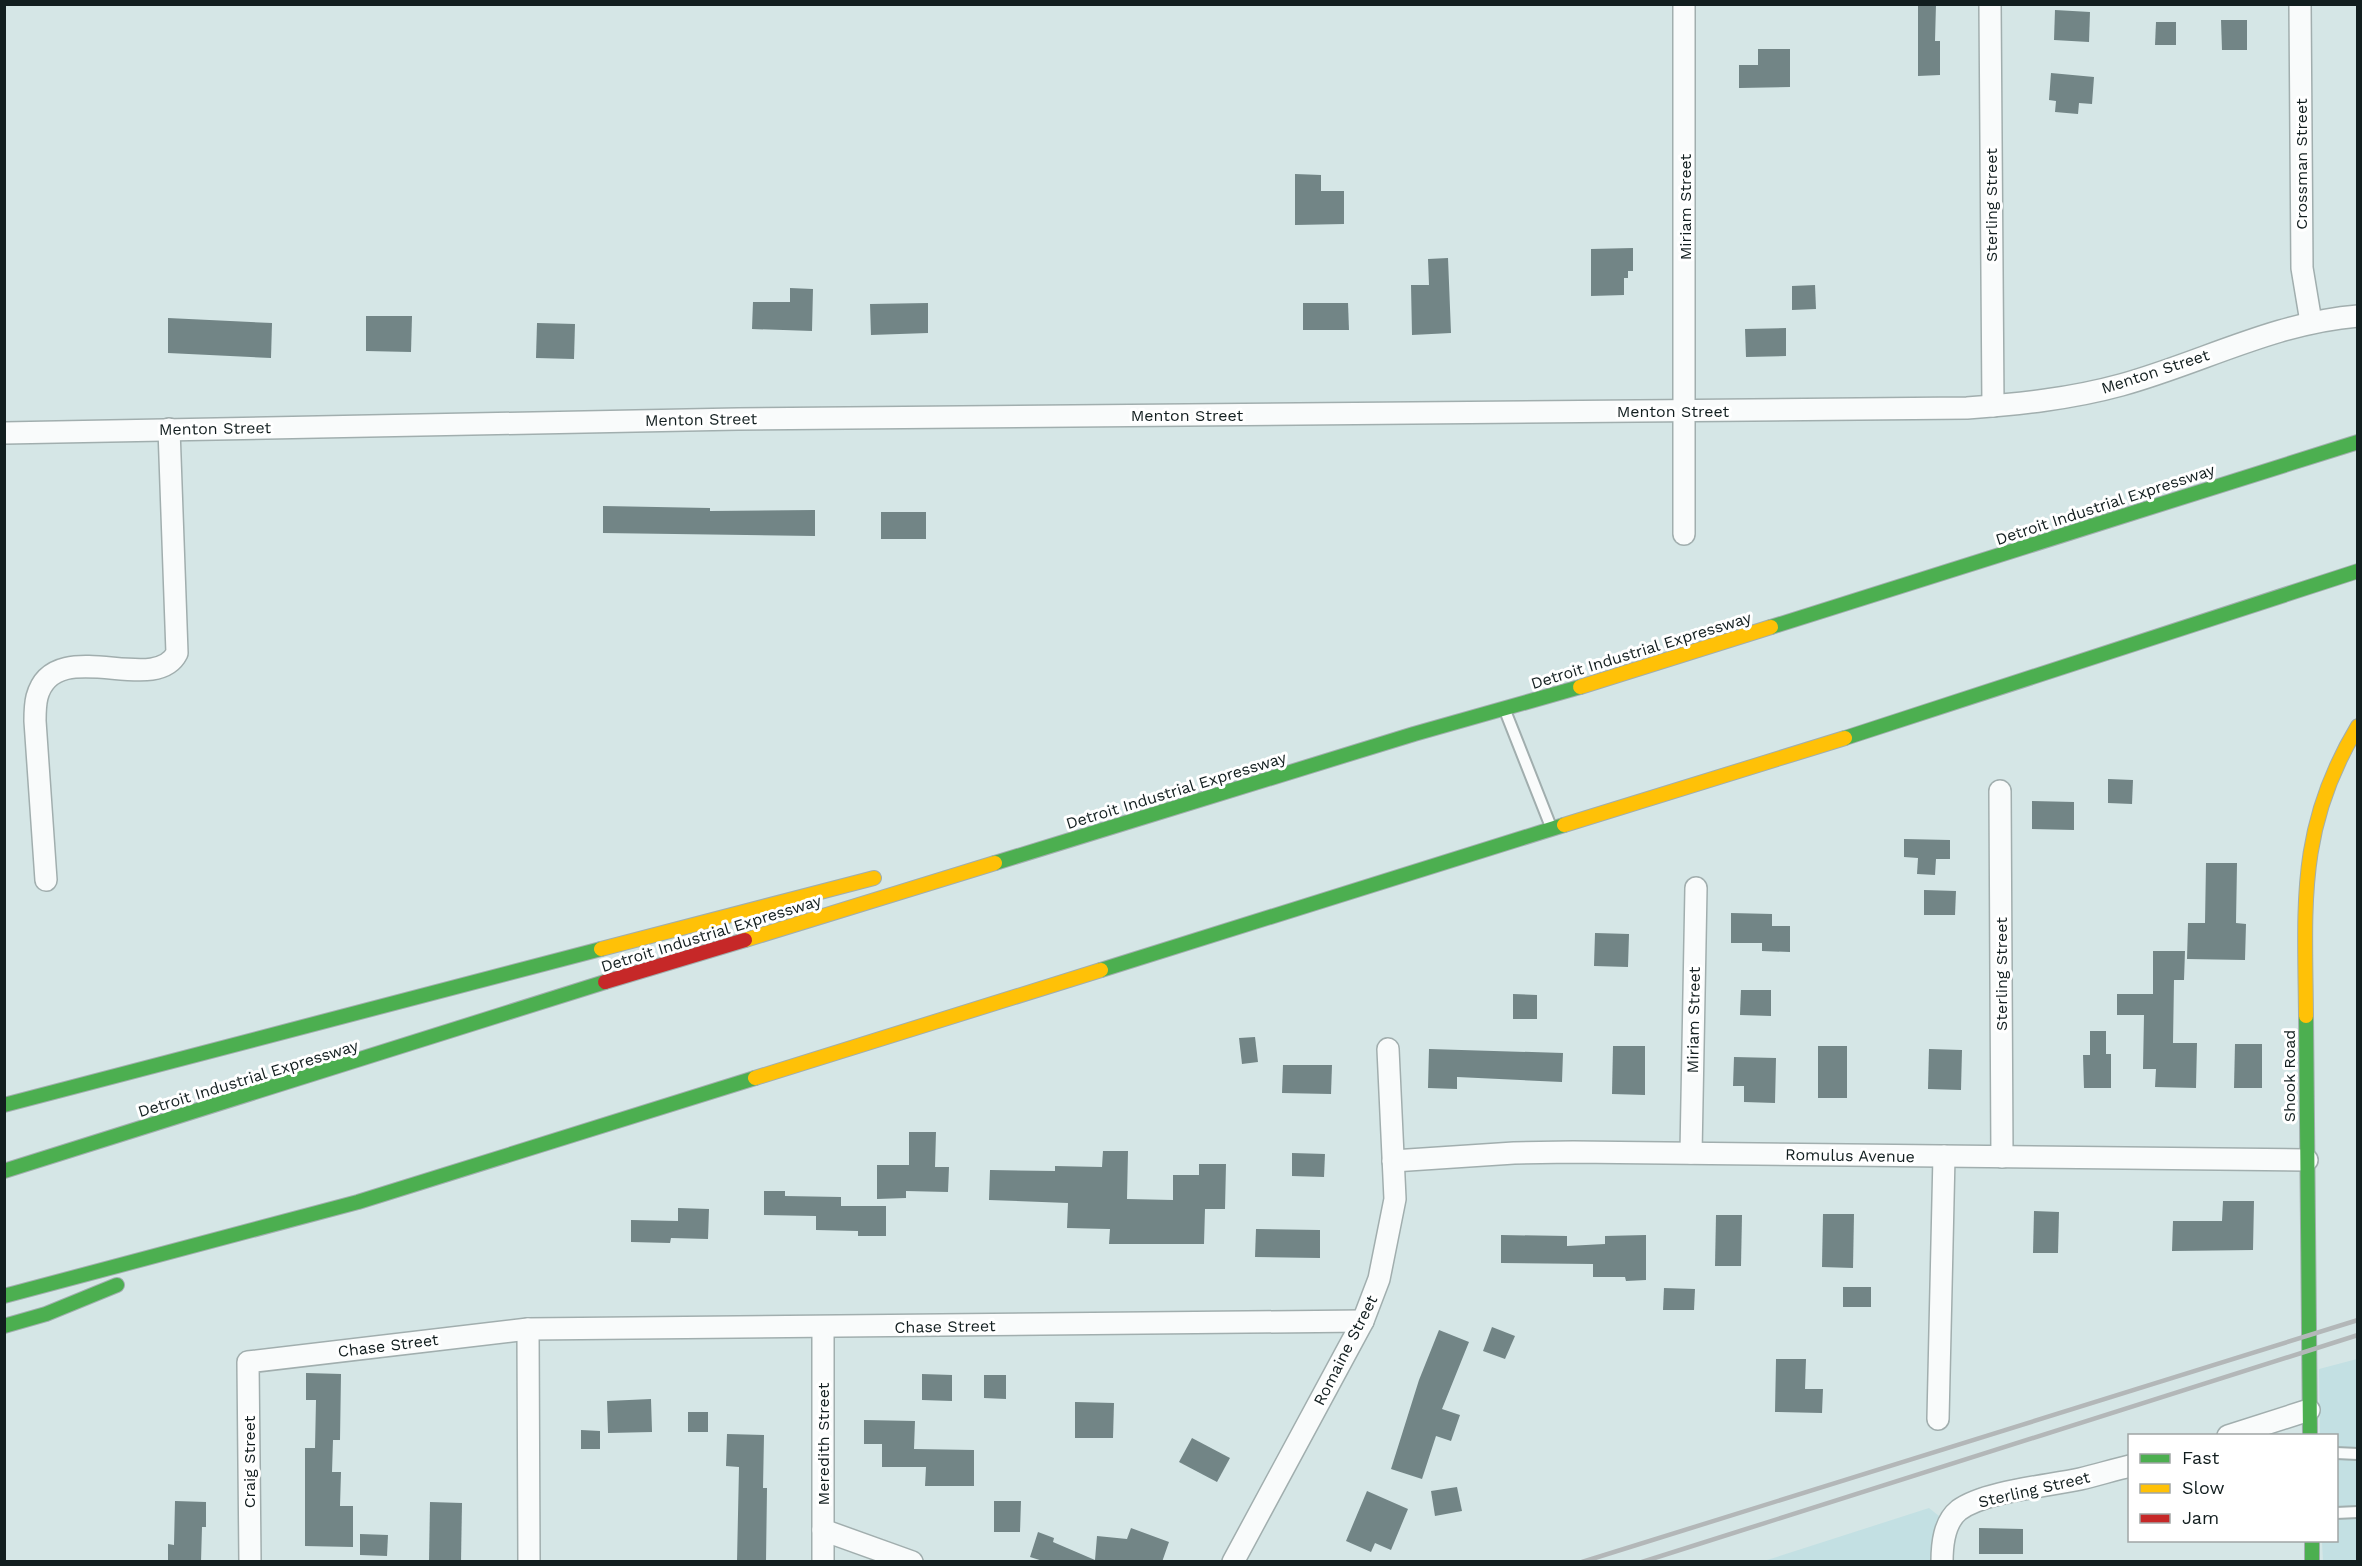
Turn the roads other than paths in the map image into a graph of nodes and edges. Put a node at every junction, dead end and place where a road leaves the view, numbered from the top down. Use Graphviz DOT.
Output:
graph roads {
  1 [pos="1684,4"];
  2 [pos="1990,4"];
  3 [pos="2300,4"];
  4 [pos="2358,316"];
  5 [pos="2311,322"];
  6 [pos="1993,406"];
  7 [pos="1686,410"];
  8 [pos="169,429"];
  9 [pos="4,433"];
  10 [pos="2358,442"];
  11 [pos="1684,534"];
  12 [pos="2358,571"];
  13 [pos="1504,710"];
  14 [pos="2358,726"];
  15 [pos="1414,734"];
  16 [pos="2001,792"];
  17 [pos="1060,828"];
  18 [pos="1552,829"];
  19 [pos="889,873"];
  20 [pos="46,880"];
  21 [pos="1696,888"];
  22 [pos="1388,1049"];
  23 [pos="4,1105"];
  24 [pos="1691,1153"];
  25 [pos="1944,1156"];
  26 [pos="2002,1157"];
  27 [pos="2307,1160"];
  28 [pos="1393,1161"];
  29 [pos="4,1171"];
  30 [pos="238,1236"];
  31 [pos="4,1296"];
  32 [pos="1363,1321"];
  33 [pos="4,1326"];
  34 [pos="823,1327"];
  35 [pos="528,1329"];
  36 [pos="248,1362"];
  37 [pos="2310,1410"];
  38 [pos="1938,1419"];
  39 [pos="2234,1434"];
  40 [pos="2310,1434"];
  41 [pos="2338,1453"];
  42 [pos="2358,1454"];
  43 [pos="2128,1467"];
  44 [pos="2358,1512"];
  45 [pos="2338,1513"];
  46 [pos="824,1530"];
  47 [pos="2312,1542"];
  48 [pos="250,1562"];
  49 [pos="529,1562"];
  50 [pos="823,1562"];
  51 [pos="912,1562"];
  52 [pos="1233,1562"];
  53 [pos="1942,1562"];
  54 [pos="2312,1562"];
  1 -- 7 [label="street, Miriam Street"];
  2 -- 6 [label="street, Sterling Street"];
  3 -- 5 [label="street, Crossman Street"];
  4 -- 5 [label="street, Menton Street"];
  5 -- 6 [label="street, Menton Street"];
  6 -- 7 [label="street, Menton Street"];
  7 -- 8 [label="street, Menton Street"];
  7 -- 11 [label="street, Miriam Street"];
  8 -- 9 [label="street, Menton Street"];
  8 -- 20 [label="street"];
  10 -- 13 [label="main road, Detroit Industrial Expressway"];
  12 -- 18 [label="main road"];
  13 -- 15 [label="main road, Detroit Industrial Expressway"];
  13 -- 18 [label="lane"];
  14 -- 27 [label="main road, Shook Road"];
  15 -- 17 [label="main road"];
  15 -- 29 [label="main road, Detroit Industrial Expressway"];
  16 -- 26 [label="street, Sterling Street"];
  18 -- 30 [label="main road"];
  19 -- 23 [label="main road"];
  21 -- 24 [label="street, Miriam Street"];
  22 -- 28 [label="street, Romaine Street"];
  24 -- 25 [label="street, Romulus Avenue"];
  24 -- 28 [label="street, Romulus Avenue"];
  25 -- 26 [label="street, Romulus Avenue"];
  25 -- 38 [label="street"];
  26 -- 27 [label="street, Romulus Avenue"];
  27 -- 37 [label="main road, Shook Road"];
  28 -- 32 [label="street, Romaine Street"];
  30 -- 31 [label="main road"];
  30 -- 33 [label="main road"];
  32 -- 34 [label="street, Chase Street"];
  32 -- 52 [label="street, Romaine Street"];
  34 -- 35 [label="street, Chase Street"];
  34 -- 46 [label="street, Meredith Street"];
  35 -- 36 [label="street, Chase Street"];
  35 -- 49 [label="street"];
  36 -- 48 [label="street, Craig Street"];
  37 -- 39 [label="street"];
  37 -- 40 [label="main road, Shook Road"];
  41 -- 42 [label="lane"];
  43 -- 53 [label="street, Sterling Street"];
  44 -- 45 [label="lane"];
  46 -- 50 [label="street, Meredith Street"];
  46 -- 51 [label="street"];
  47 -- 54 [label="main road"];
}
